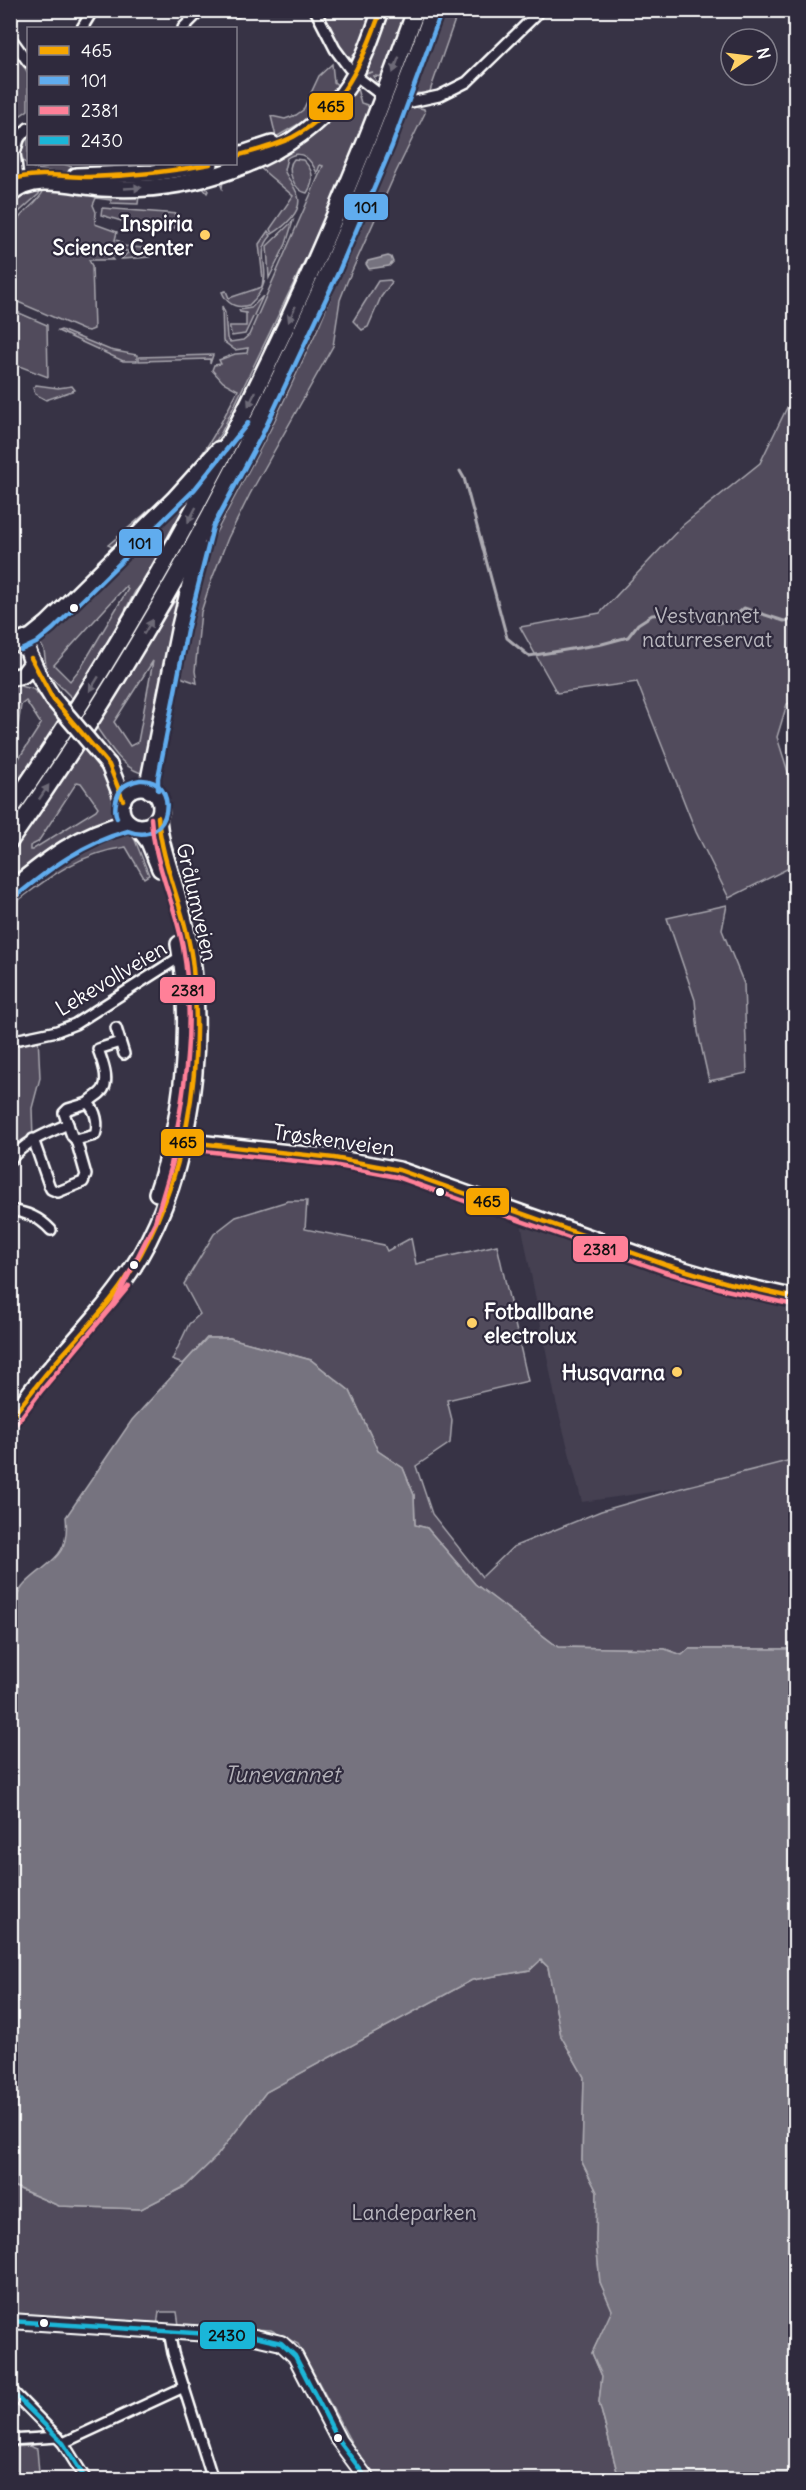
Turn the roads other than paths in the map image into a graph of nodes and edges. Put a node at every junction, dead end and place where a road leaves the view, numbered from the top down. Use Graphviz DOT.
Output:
graph roads {
  1 [pos="93,10"];
  2 [pos="201,10"];
  3 [pos="315,10"];
  4 [pos="381,10"];
  5 [pos="416,10"];
  6 [pos="434,10"];
  7 [pos="541,10"];
  8 [pos="83,27"];
  9 [pos="184,27"];
  10 [pos="10,37"];
  11 [pos="27,61"];
  12 [pos="349,68"];
  13 [pos="360,79"];
  14 [pos="377,92"];
  15 [pos="411,102"];
  16 [pos="27,129"];
  17 [pos="300,133"];
  18 [pos="19,138"];
  19 [pos="10,149"];
  20 [pos="237,156"];
  21 [pos="203,165"];
  22 [pos="14,185"];
  23 [pos="238,426"];
  24 [pos="206,524"];
  25 [pos="14,642"];
  26 [pos="32,658"];
  27 [pos="15,678"];
  28 [pos="41,687"];
  29 [pos="109,765"];
  30 [pos="143,789"];
  31 [pos="123,800"];
  32 [pos="10,810"];
  33 [pos="158,817"];
  34 [pos="133,825"];
  35 [pos="10,840"];
  36 [pos="10,891"];
  37 [pos="185,951"];
  38 [pos="116,1028"];
  39 [pos="10,1041"];
  40 [pos="120,1042"];
  41 [pos="124,1054"];
  42 [pos="88,1103"];
  43 [pos="68,1124"];
  44 [pos="33,1139"];
  45 [pos="76,1140"];
  46 [pos="177,1141"];
  47 [pos="10,1160"];
  48 [pos="10,1210"];
  49 [pos="51,1230"];
  50 [pos="795,1298"];
  51 [pos="36,1385"];
  52 [pos="10,1408"];
  53 [pos="10,1420"];
  54 [pos="10,2321"];
  55 [pos="169,2331"];
  56 [pos="184,2387"];
  57 [pos="10,2389"];
  58 [pos="10,2440"];
  59 [pos="60,2440"];
  60 [pos="361,2478"];
  61 [pos="86,2480"];
  62 [pos="213,2480"];
  1 -- 8 [label="street"];
  2 -- 9 [label="street"];
  3 -- 12 [label="street"];
  4 -- 17 [label="main road"];
  5 -- 23 [label="highway, one-way"];
  6 -- 24 [label="highway"];
  7 -- 15 [label="street"];
  10 -- 11 [label="street"];
  13 -- 14 [label="street"];
  16 -- 18 [label="street"];
  17 -- 20 [label="main road"];
  22 -- 17 [label="main road, one-way"];
  18 -- 19 [label="street"];
  18 -- 22 [label="street"];
  21 -- 22 [label="main road"];
  23 -- 25 [label="highway"];
  23 -- 32 [label="highway, one-way"];
  24 -- 30 [label="highway"];
  35 -- 24 [label="highway, one-way"];
  25 -- 26 [label="main road"];
  26 -- 27 [label="main road"];
  26 -- 28 [label="main road"];
  27 -- 28 [label="main road"];
  28 -- 29 [label="main road, bridge"];
  29 -- 30 [label="main road"];
  29 -- 31 [label="main road"];
  30 -- 31 [label="main road"];
  30 -- 33 [label="main road"];
  31 -- 34 [label="main road"];
  33 -- 34 [label="main road"];
  33 -- 37 [label="main road, Grålumveien"];
  34 -- 36 [label="highway"];
  34 -- 37 [label="main road, Grålumveien"];
  37 -- 39 [label="street, Lekevollveien"];
  37 -- 46 [label="main road, Grålumveien"];
  38 -- 40 [label="street"];
  40 -- 41 [label="street"];
  40 -- 42 [label="street"];
  42 -- 43 [label="street"];
  42 -- 45 [label="street"];
  43 -- 44 [label="street"];
  43 -- 45 [label="street"];
  44 -- 45 [label="street"];
  44 -- 47 [label="street"];
  46 -- 50 [label="main road, Trøskenveien"];
  46 -- 51 [label="main road, Grålumveien"];
  48 -- 49 [label="street"];
  51 -- 52 [label="main road, Grålumveien"];
  51 -- 53 [label="main road, Grålumveien"];
  54 -- 55 [label="street"];
  55 -- 56 [label="street"];
  55 -- 60 [label="street"];
  56 -- 59 [label="street"];
  56 -- 62 [label="street"];
  57 -- 59 [label="street"];
  58 -- 59 [label="street"];
  59 -- 61 [label="street"];
}
